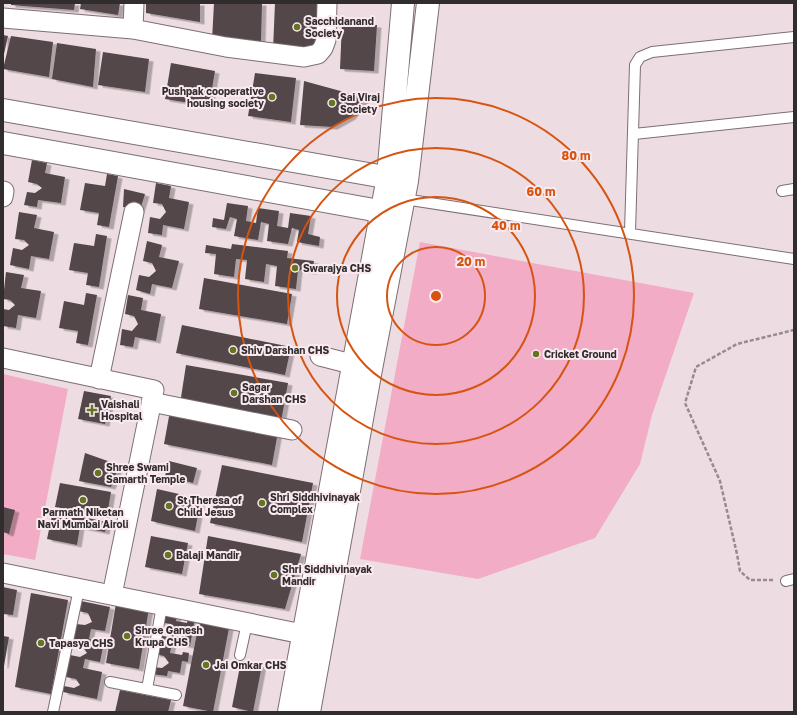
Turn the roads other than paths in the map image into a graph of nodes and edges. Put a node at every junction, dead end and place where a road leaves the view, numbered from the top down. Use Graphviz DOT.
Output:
graph roads {
  1 [pos="134,3"];
  2 [pos="326,3"];
  3 [pos="403,3"];
  4 [pos="428,3"];
  5 [pos="3,18"];
  6 [pos="133,29"];
  7 [pos="794,37"];
  8 [pos="3,110"];
  9 [pos="794,117"];
  10 [pos="634,134"];
  11 [pos="3,143"];
  12 [pos="794,189"];
  13 [pos="782,190"];
  14 [pos="396,196"];
  15 [pos="134,212"];
  16 [pos="630,232"];
  17 [pos="794,259"];
  18 [pos="320,356"];
  19 [pos="3,358"];
  20 [pos="361,367"];
  21 [pos="99,379"];
  22 [pos="151,402"];
  23 [pos="292,430"];
  24 [pos="3,573"];
  25 [pos="79,589"];
  26 [pos="112,595"];
  27 [pos="162,606"];
  28 [pos="247,623"];
  29 [pos="313,636"];
  30 [pos="240,655"];
  31 [pos="110,682"];
  32 [pos="146,689"];
  33 [pos="176,695"];
  34 [pos="52,712"];
  35 [pos="289,712"];
  36 [pos="309,712"];
  1 -- 6 [label="street"];
  2 -- 6 [label="street"];
  3 -- 14 [label="street"];
  4 -- 14 [label="street"];
  5 -- 6 [label="street"];
  7 -- 10 [label="lane"];
  8 -- 14 [label="street"];
  9 -- 10 [label="lane"];
  10 -- 16 [label="lane"];
  11 -- 14 [label="street"];
  12 -- 13 [label="lane"];
  14 -- 16 [label="lane"];
  14 -- 20 [label="street"];
  15 -- 21 [label="street"];
  16 -- 17 [label="lane"];
  18 -- 20 [label="street"];
  19 -- 21 [label="street"];
  20 -- 29 [label="street"];
  21 -- 22 [label="street"];
  22 -- 23 [label="street"];
  22 -- 26 [label="street"];
  24 -- 25 [label="street"];
  25 -- 26 [label="street"];
  25 -- 34 [label="lane"];
  26 -- 27 [label="street"];
  27 -- 28 [label="street"];
  27 -- 32 [label="lane"];
  28 -- 29 [label="street"];
  28 -- 30 [label="lane"];
  29 -- 35 [label="street"];
  29 -- 36 [label="street"];
  31 -- 32 [label="lane"];
  32 -- 33 [label="lane"];
}
